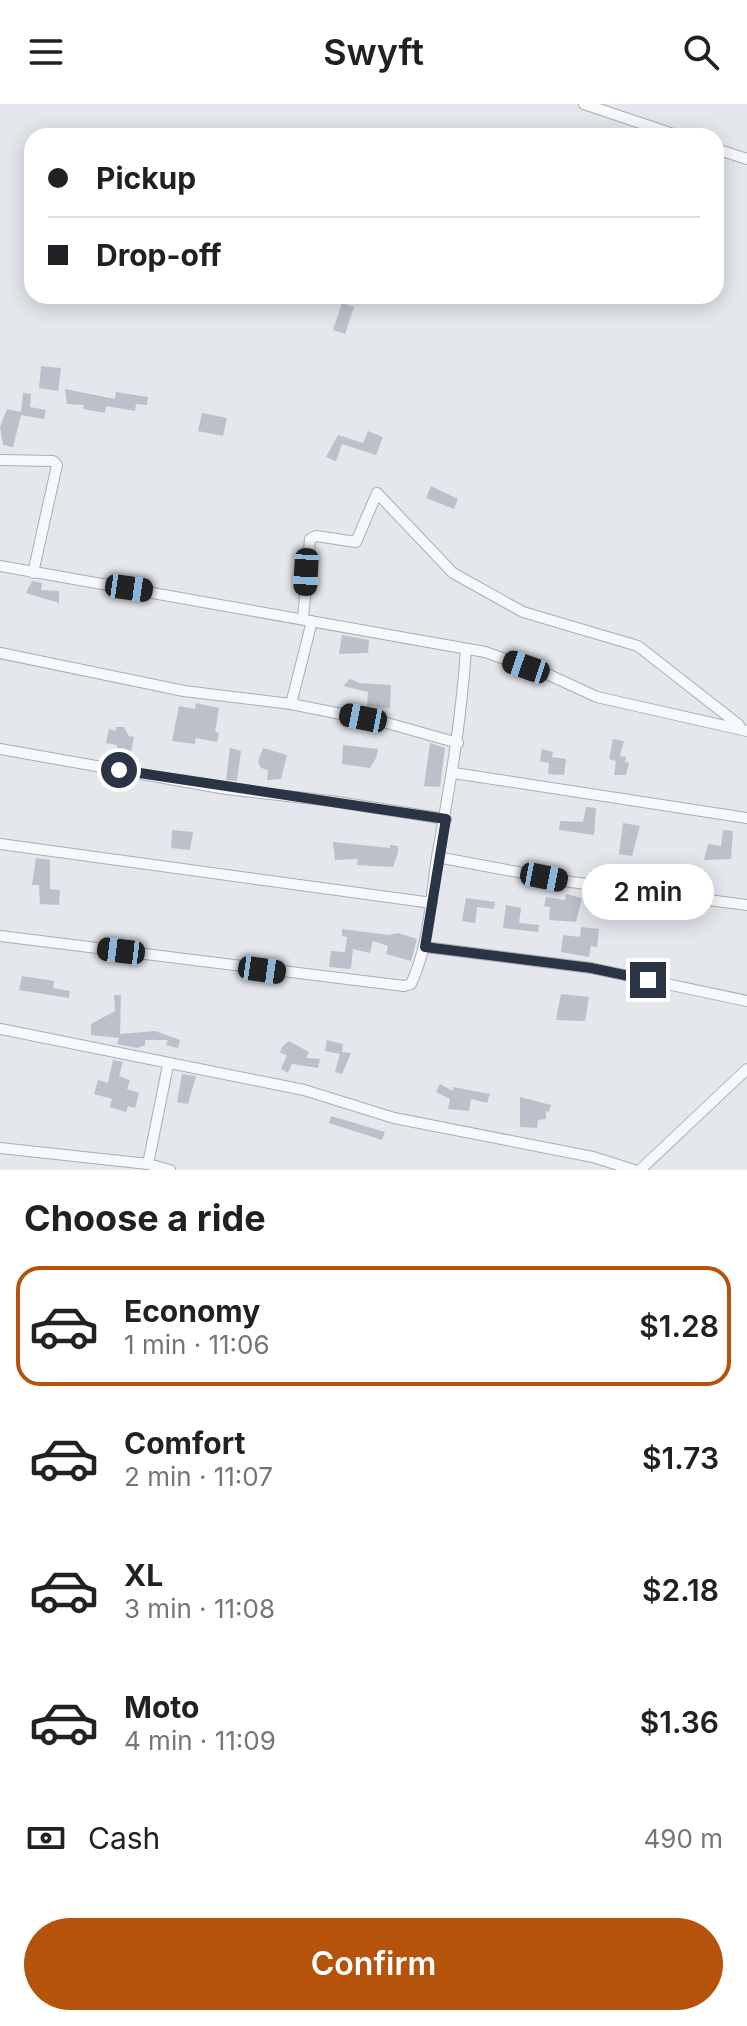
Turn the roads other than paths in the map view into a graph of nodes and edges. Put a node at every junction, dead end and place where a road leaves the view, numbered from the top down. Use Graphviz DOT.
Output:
graph roads {
  1 [pos="584,104"];
  2 [pos="655,128"];
  3 [pos="724,152"];
  4 [pos="747,159"];
  5 [pos="0,460"];
  6 [pos="0,566"];
  7 [pos="33,573"];
  8 [pos="308,620"];
  9 [pos="466,649"];
  10 [pos="0,653"];
  11 [pos="291,704"];
  12 [pos="747,731"];
  13 [pos="458,743"];
  14 [pos="0,749"];
  15 [pos="454,773"];
  16 [pos="747,818"];
  17 [pos="446,819"];
  18 [pos="0,844"];
  19 [pos="437,857"];
  20 [pos="432,903"];
  21 [pos="747,905"];
  22 [pos="0,936"];
  23 [pos="425,947"];
  24 [pos="747,1001"];
  25 [pos="0,1029"];
  26 [pos="168,1065"];
  27 [pos="747,1069"];
  28 [pos="0,1148"];
  29 [pos="148,1164"];
  30 [pos="170,1170"];
  31 [pos="637,1170"];
  1 -- 2 [label="street"];
  3 -- 4 [label="street"];
  5 -- 7 [label="street"];
  6 -- 7 [label="street"];
  7 -- 8 [label="street"];
  8 -- 9 [label="street"];
  8 -- 11 [label="street"];
  8 -- 12 [label="street"];
  9 -- 12 [label="street"];
  9 -- 13 [label="street"];
  10 -- 11 [label="street"];
  11 -- 13 [label="street"];
  13 -- 15 [label="street"];
  14 -- 17 [label="street"];
  15 -- 16 [label="street"];
  15 -- 17 [label="street"];
  17 -- 19 [label="street"];
  18 -- 20 [label="street"];
  19 -- 20 [label="street"];
  19 -- 21 [label="street"];
  20 -- 23 [label="street"];
  22 -- 23 [label="street"];
  23 -- 24 [label="street"];
  25 -- 26 [label="street"];
  26 -- 29 [label="street"];
  26 -- 31 [label="street"];
  27 -- 31 [label="street"];
  28 -- 29 [label="street"];
  29 -- 30 [label="street"];
}
